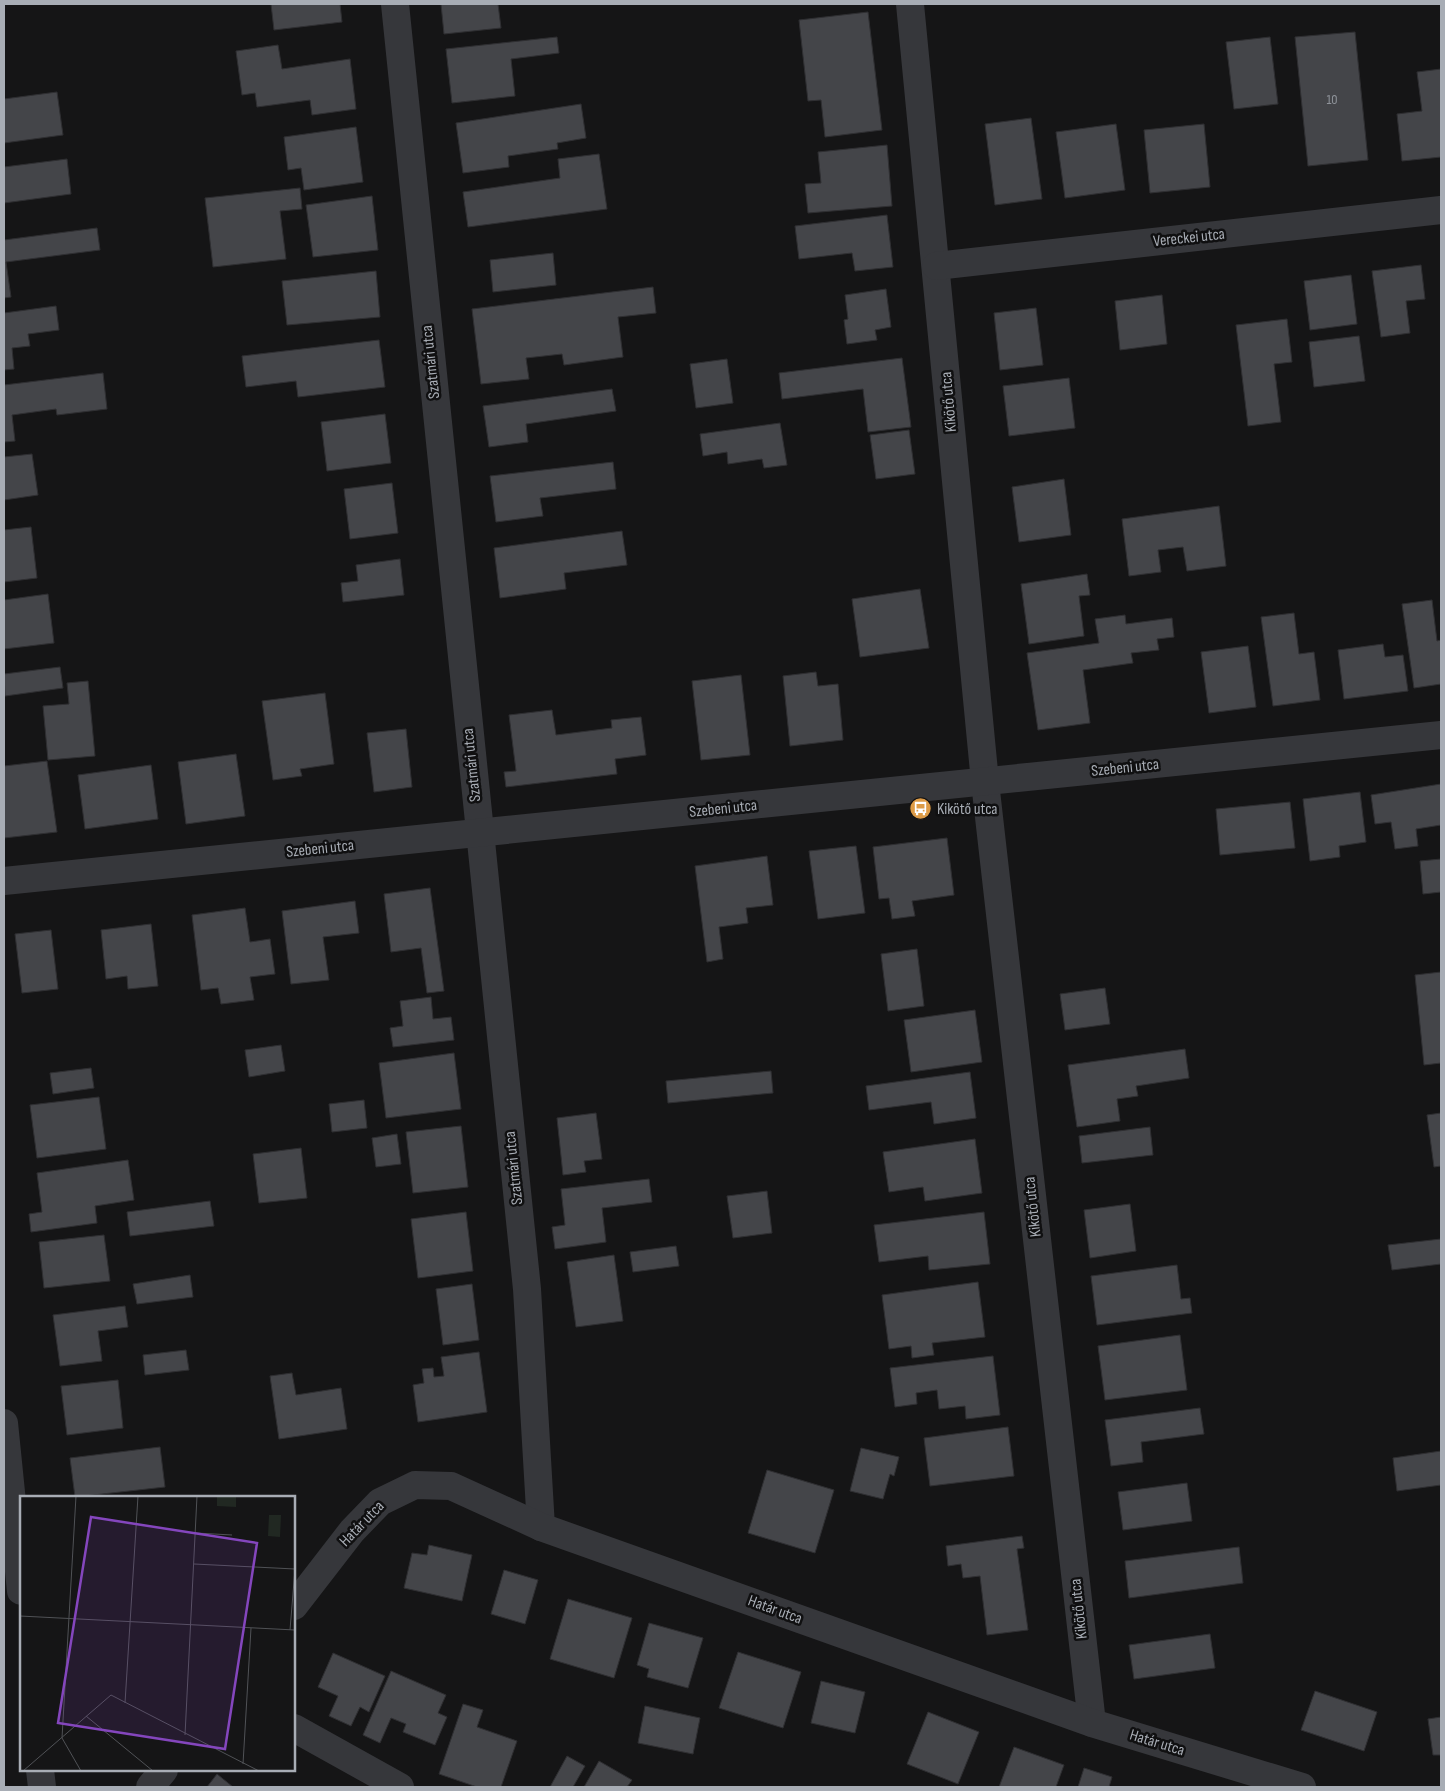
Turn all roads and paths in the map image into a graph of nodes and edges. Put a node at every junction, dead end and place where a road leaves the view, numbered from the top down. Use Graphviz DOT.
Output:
graph roads {
  1 [pos="395,4"];
  2 [pos="910,4"];
  3 [pos="1441,210"];
  4 [pos="936,266"];
  5 [pos="1441,735"];
  6 [pos="985,782"];
  7 [pos="480,834"];
  8 [pos="4,881"];
  9 [pos="4,1423"];
  10 [pos="541,1527"];
  11 [pos="20,1580"];
  12 [pos="295,1605"];
  13 [pos="1092,1723"];
  14 [pos="295,1729"];
  15 [pos="40,1771"];
  16 [pos="163,1771"];
  17 [pos="42,1787"];
  18 [pos="150,1787"];
  19 [pos="400,1787"];
  20 [pos="1302,1787"];
  1 -- 7 [label="street, Szatmári utca"];
  2 -- 4 [label="street, Kikötő utca"];
  3 -- 4 [label="street, Vereckei utca"];
  4 -- 6 [label="street, Kikötő utca"];
  5 -- 6 [label="street, Szebeni utca"];
  6 -- 7 [label="street, Szebeni utca"];
  6 -- 13 [label="street, Kikötő utca"];
  7 -- 8 [label="street, Szebeni utca"];
  7 -- 10 [label="street, Szatmári utca"];
  9 -- 11 [label="street"];
  10 -- 12 [label="street, Határ utca"];
  10 -- 13 [label="street, Határ utca"];
  13 -- 20 [label="street, Határ utca"];
  14 -- 19 [label="street"];
  15 -- 17 [label="street"];
  16 -- 18 [label="street"];
}
